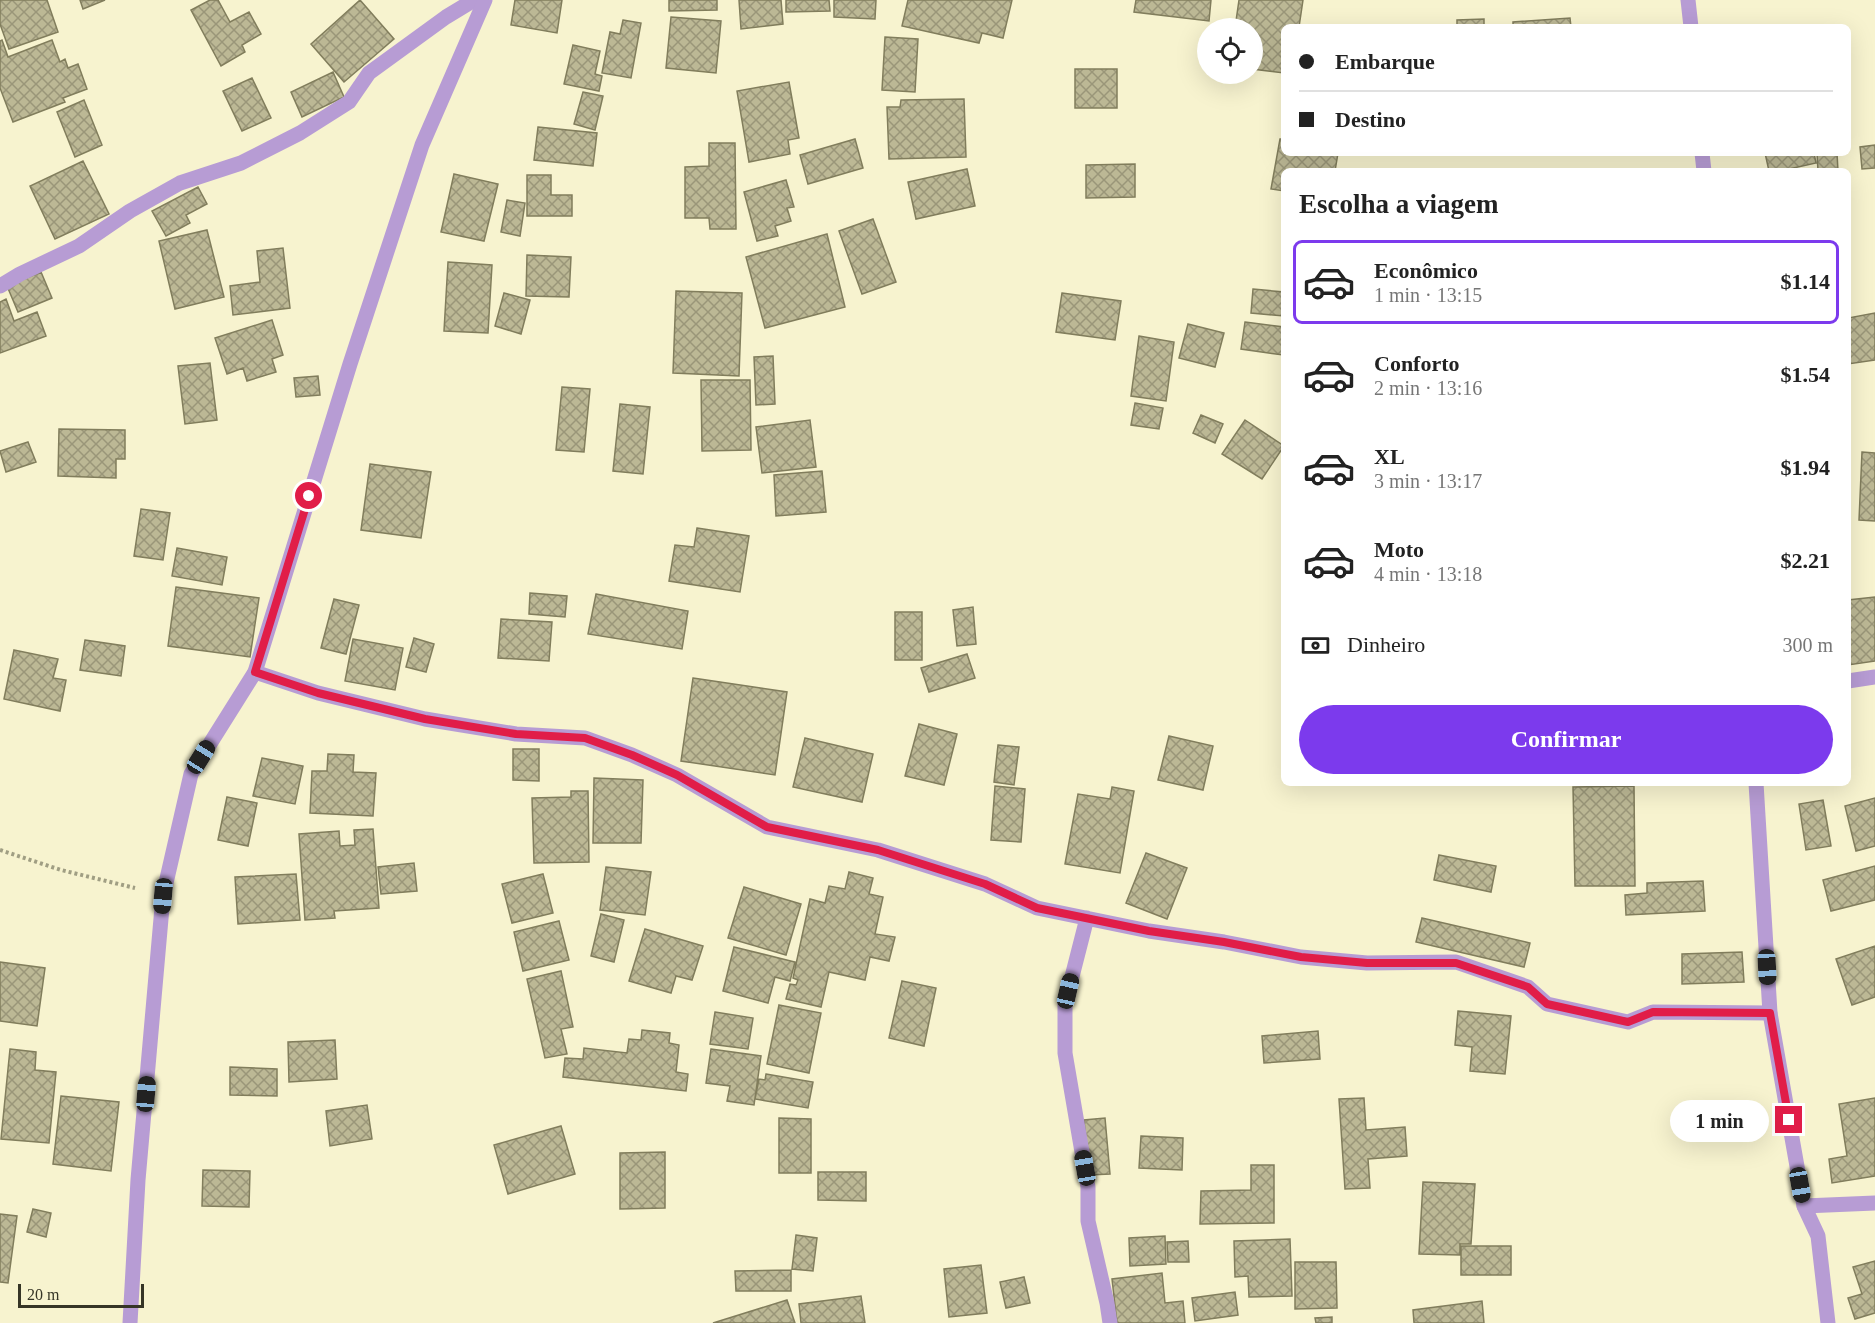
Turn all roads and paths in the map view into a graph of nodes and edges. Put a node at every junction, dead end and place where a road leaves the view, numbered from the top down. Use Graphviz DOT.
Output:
graph roads {
  1 [pos="474,0"];
  2 [pos="485,0"];
  3 [pos="1688,0"];
  4 [pos="1691,24"];
  5 [pos="0,286"];
  6 [pos="255,672"];
  7 [pos="1875,677"];
  8 [pos="1851,681"];
  9 [pos="1756,786"];
  10 [pos="0,850"];
  11 [pos="163,896"];
  12 [pos="1087,918"];
  13 [pos="1770,1013"];
  14 [pos="1875,1203"];
  15 [pos="1804,1206"];
  16 [pos="130,1323"];
  17 [pos="1110,1323"];
  18 [pos="1828,1323"];
  1 -- 5 [label="street"];
  2 -- 6 [label="street"];
  3 -- 4 [label="street"];
  6 -- 11 [label="street"];
  6 -- 12 [label="street"];
  7 -- 8 [label="street"];
  9 -- 13 [label="street"];
  10 -- 11 [label="path"];
  11 -- 16 [label="street"];
  12 -- 13 [label="street"];
  12 -- 17 [label="street"];
  13 -- 15 [label="street"];
  14 -- 15 [label="street"];
  15 -- 18 [label="street"];
}
